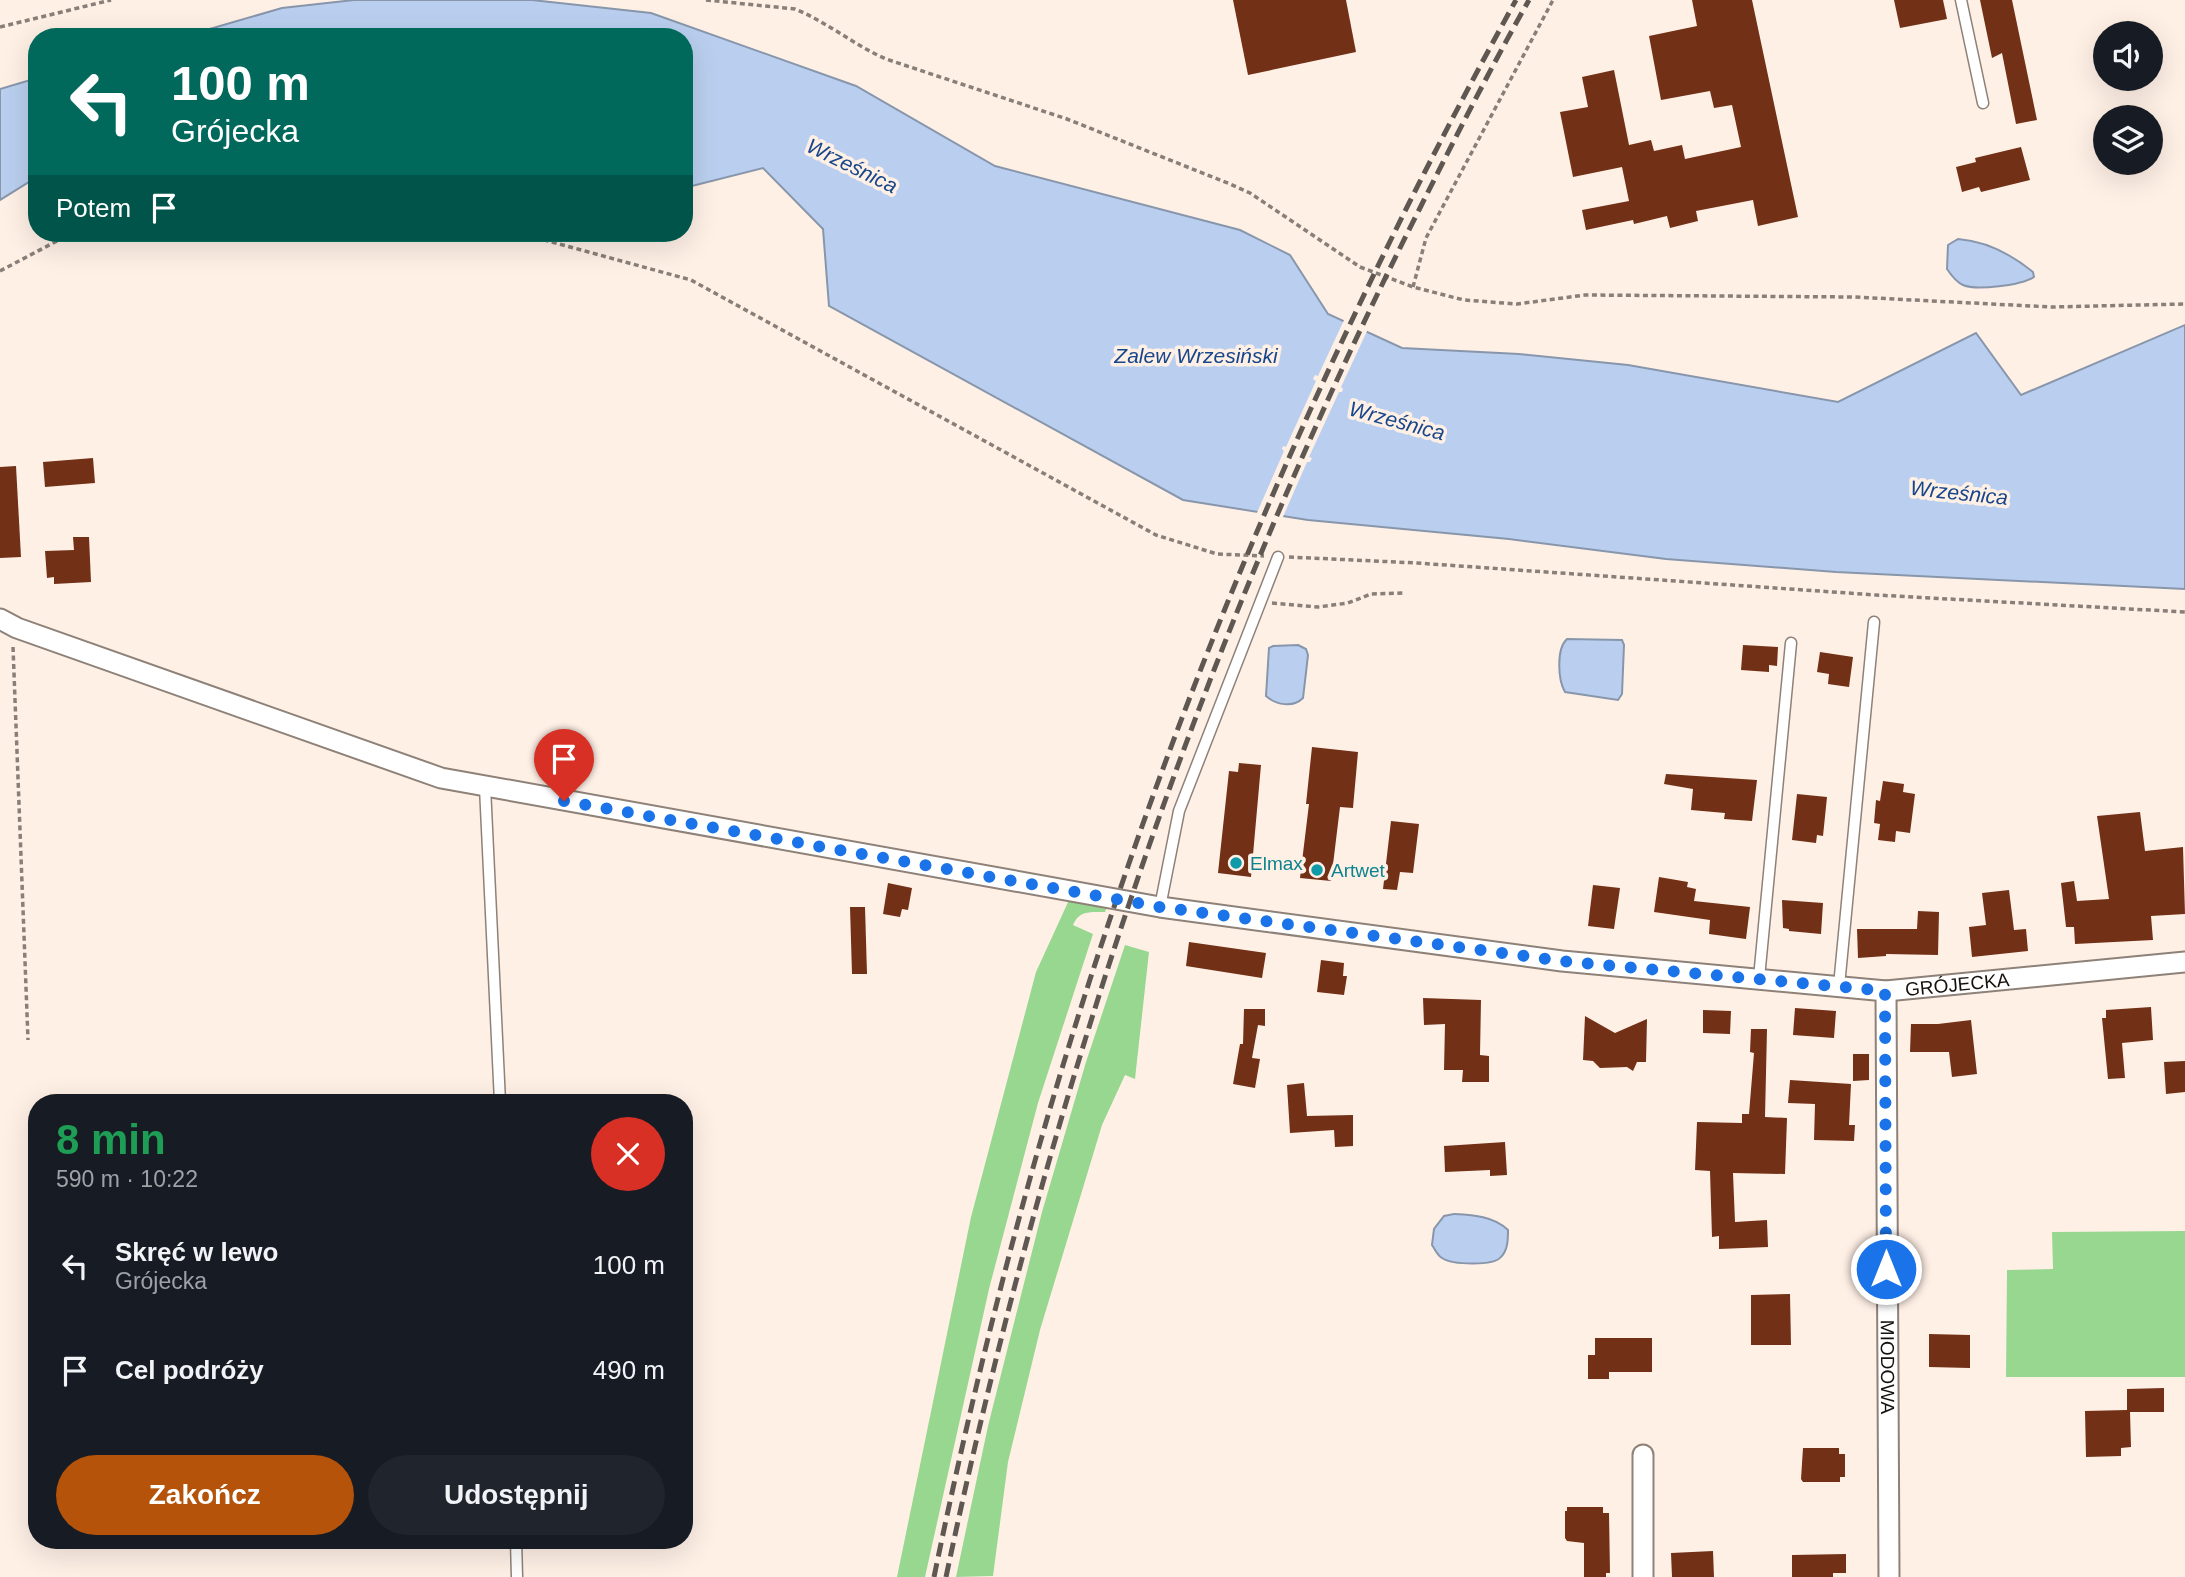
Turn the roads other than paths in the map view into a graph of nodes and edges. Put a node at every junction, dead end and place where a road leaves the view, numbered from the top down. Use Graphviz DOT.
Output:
graph roads {
  1 [pos="1961,0"];
  2 [pos="1983,103"];
  3 [pos="1278,557"];
  4 [pos="1874,622"];
  5 [pos="8,624"];
  6 [pos="1791,643"];
  7 [pos="485,787"];
  8 [pos="1160,907"];
  9 [pos="2185,962"];
  10 [pos="1759,978"];
  11 [pos="1839,986"];
  12 [pos="1885,991"];
  13 [pos="500,1094"];
  14 [pos="1643,1455"];
  15 [pos="516,1549"];
  16 [pos="517,1577"];
  17 [pos="1643,1577"];
  18 [pos="1889,1577"];
  1 -- 2 [label="lane"];
  3 -- 8 [label="lane"];
  4 -- 11 [label="lane"];
  5 -- 7 [label="street, GRÓJECKA"];
  6 -- 10 [label="lane"];
  7 -- 8 [label="street, GRÓJECKA"];
  7 -- 13 [label="lane"];
  8 -- 10 [label="street, GRÓJECKA"];
  9 -- 12 [label="street, GRÓJECKA"];
  10 -- 11 [label="street, GRÓJECKA"];
  11 -- 12 [label="street, GRÓJECKA"];
  12 -- 18 [label="street, MIODOWA"];
  14 -- 17 [label="street"];
  15 -- 16 [label="lane"];
}
